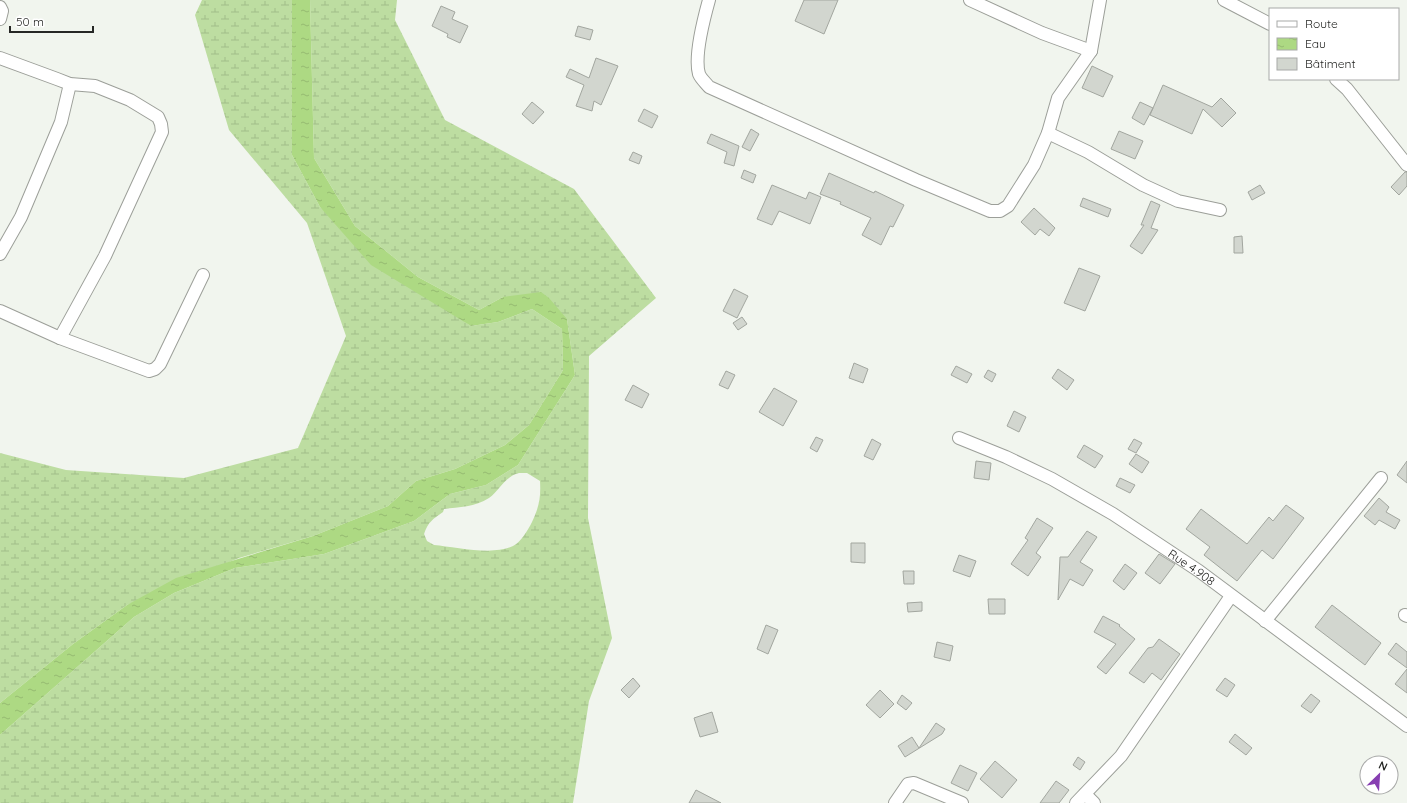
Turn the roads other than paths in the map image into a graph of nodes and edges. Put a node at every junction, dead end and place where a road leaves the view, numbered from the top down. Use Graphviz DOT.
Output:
graph roads {
  1 [pos="709,0"];
  2 [pos="970,0"];
  3 [pos="1100,0"];
  4 [pos="1231,1"];
  5 [pos="0,7"];
  6 [pos="0,19"];
  7 [pos="1269,23"];
  8 [pos="1091,51"];
  9 [pos="0,58"];
  10 [pos="1337,80"];
  11 [pos="70,84"];
  12 [pos="1048,133"];
  13 [pos="1407,165"];
  14 [pos="1220,210"];
  15 [pos="0,254"];
  16 [pos="203,275"];
  17 [pos="0,312"];
  18 [pos="60,338"];
  19 [pos="959,438"];
  20 [pos="1381,478"];
  21 [pos="1231,596"];
  22 [pos="1265,621"];
  23 [pos="1407,726"];
  24 [pos="1085,794"];
  25 [pos="895,803"];
  26 [pos="962,803"];
  27 [pos="1076,803"];
  28 [pos="1094,803"];
  1 -- 12 [label="street"];
  2 -- 8 [label="street"];
  3 -- 8 [label="street"];
  4 -- 7 [label="street"];
  5 -- 6 [label="street"];
  8 -- 12 [label="street"];
  9 -- 11 [label="street"];
  10 -- 13 [label="street"];
  11 -- 15 [label="street"];
  11 -- 18 [label="street"];
  12 -- 14 [label="street"];
  16 -- 18 [label="street"];
  17 -- 18 [label="street"];
  19 -- 21 [label="street, Rue 4.908"];
  20 -- 22 [label="street"];
  21 -- 22 [label="street, Rue 4.908"];
  21 -- 24 [label="street"];
  22 -- 23 [label="street, Rue 4.908"];
  24 -- 27 [label="street"];
  24 -- 28 [label="street"];
  25 -- 26 [label="street"];
}
